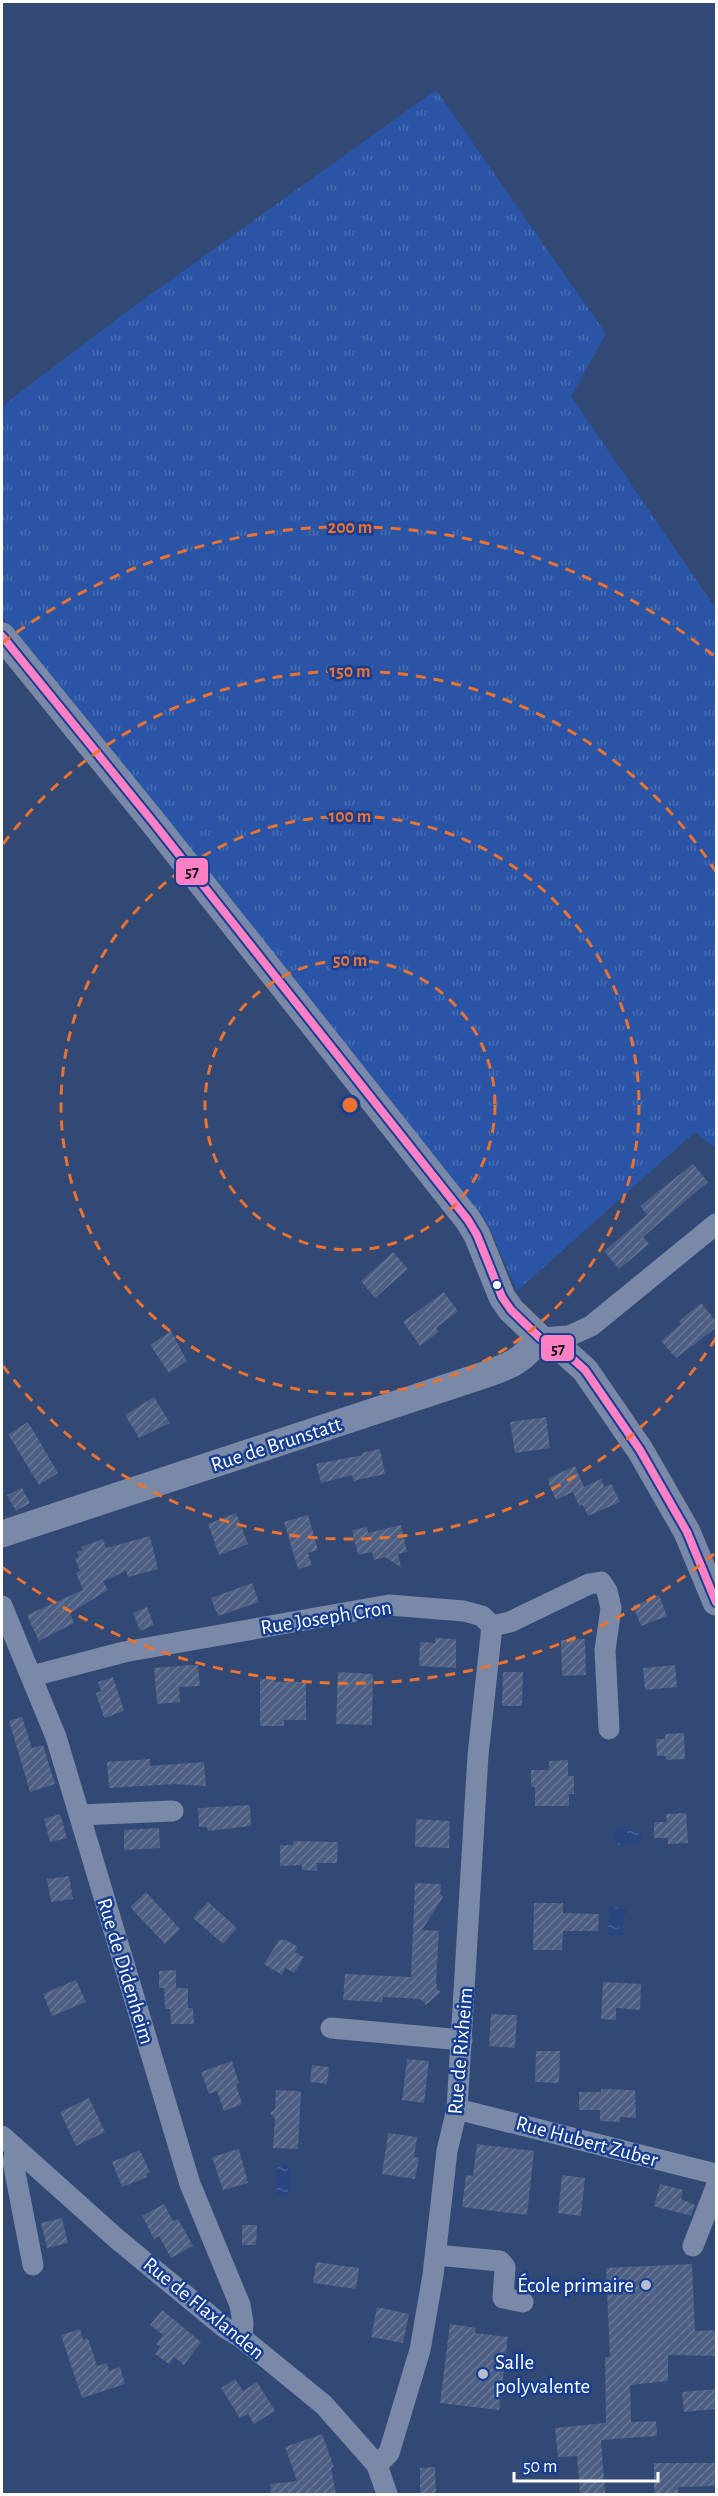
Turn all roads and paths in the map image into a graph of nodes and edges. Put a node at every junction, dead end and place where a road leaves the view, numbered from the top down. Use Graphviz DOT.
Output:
graph roads {
  1 [pos="2,636"];
  2 [pos="717,1224"];
  3 [pos="540,1338"];
  4 [pos="2,1534"];
  5 [pos="717,1602"];
  6 [pos="2,1606"];
  7 [pos="492,1626"];
  8 [pos="32,1676"];
  9 [pos="609,1729"];
  10 [pos="173,1811"];
  11 [pos="79,1815"];
  12 [pos="331,2028"];
  13 [pos="462,2040"];
  14 [pos="457,2109"];
  15 [pos="9,2142"];
  16 [pos="717,2174"];
  17 [pos="717,2187"];
  18 [pos="693,2246"];
  19 [pos="436,2255"];
  20 [pos="33,2265"];
  21 [pos="522,2302"];
  22 [pos="242,2338"];
  23 [pos="377,2465"];
  24 [pos="387,2494"];
  1 -- 3 [label="main road"];
  2 -- 3 [label="street"];
  3 -- 4 [label="main road, Rue de Brunstatt"];
  3 -- 5 [label="main road"];
  6 -- 8 [label="street, Rue de Didenheim"];
  7 -- 8 [label="street, Rue Joseph Cron"];
  7 -- 9 [label="street"];
  7 -- 13 [label="street, Rue de Rixheim"];
  8 -- 11 [label="street, Rue de Didenheim"];
  10 -- 11 [label="street"];
  11 -- 22 [label="street, Rue de Didenheim"];
  12 -- 13 [label="street"];
  13 -- 14 [label="street, Rue de Rixheim"];
  14 -- 16 [label="street, Rue Hubert Zuber"];
  14 -- 19 [label="street, Rue de Rixheim"];
  15 -- 20 [label="street"];
  15 -- 22 [label="street, Rue de Flaxlanden"];
  17 -- 18 [label="street"];
  19 -- 21 [label="street"];
  19 -- 23 [label="street, Rue de Rixheim"];
  22 -- 23 [label="street, Rue de Flaxlanden"];
  23 -- 24 [label="street, Rue de Flaxlanden"];
}
